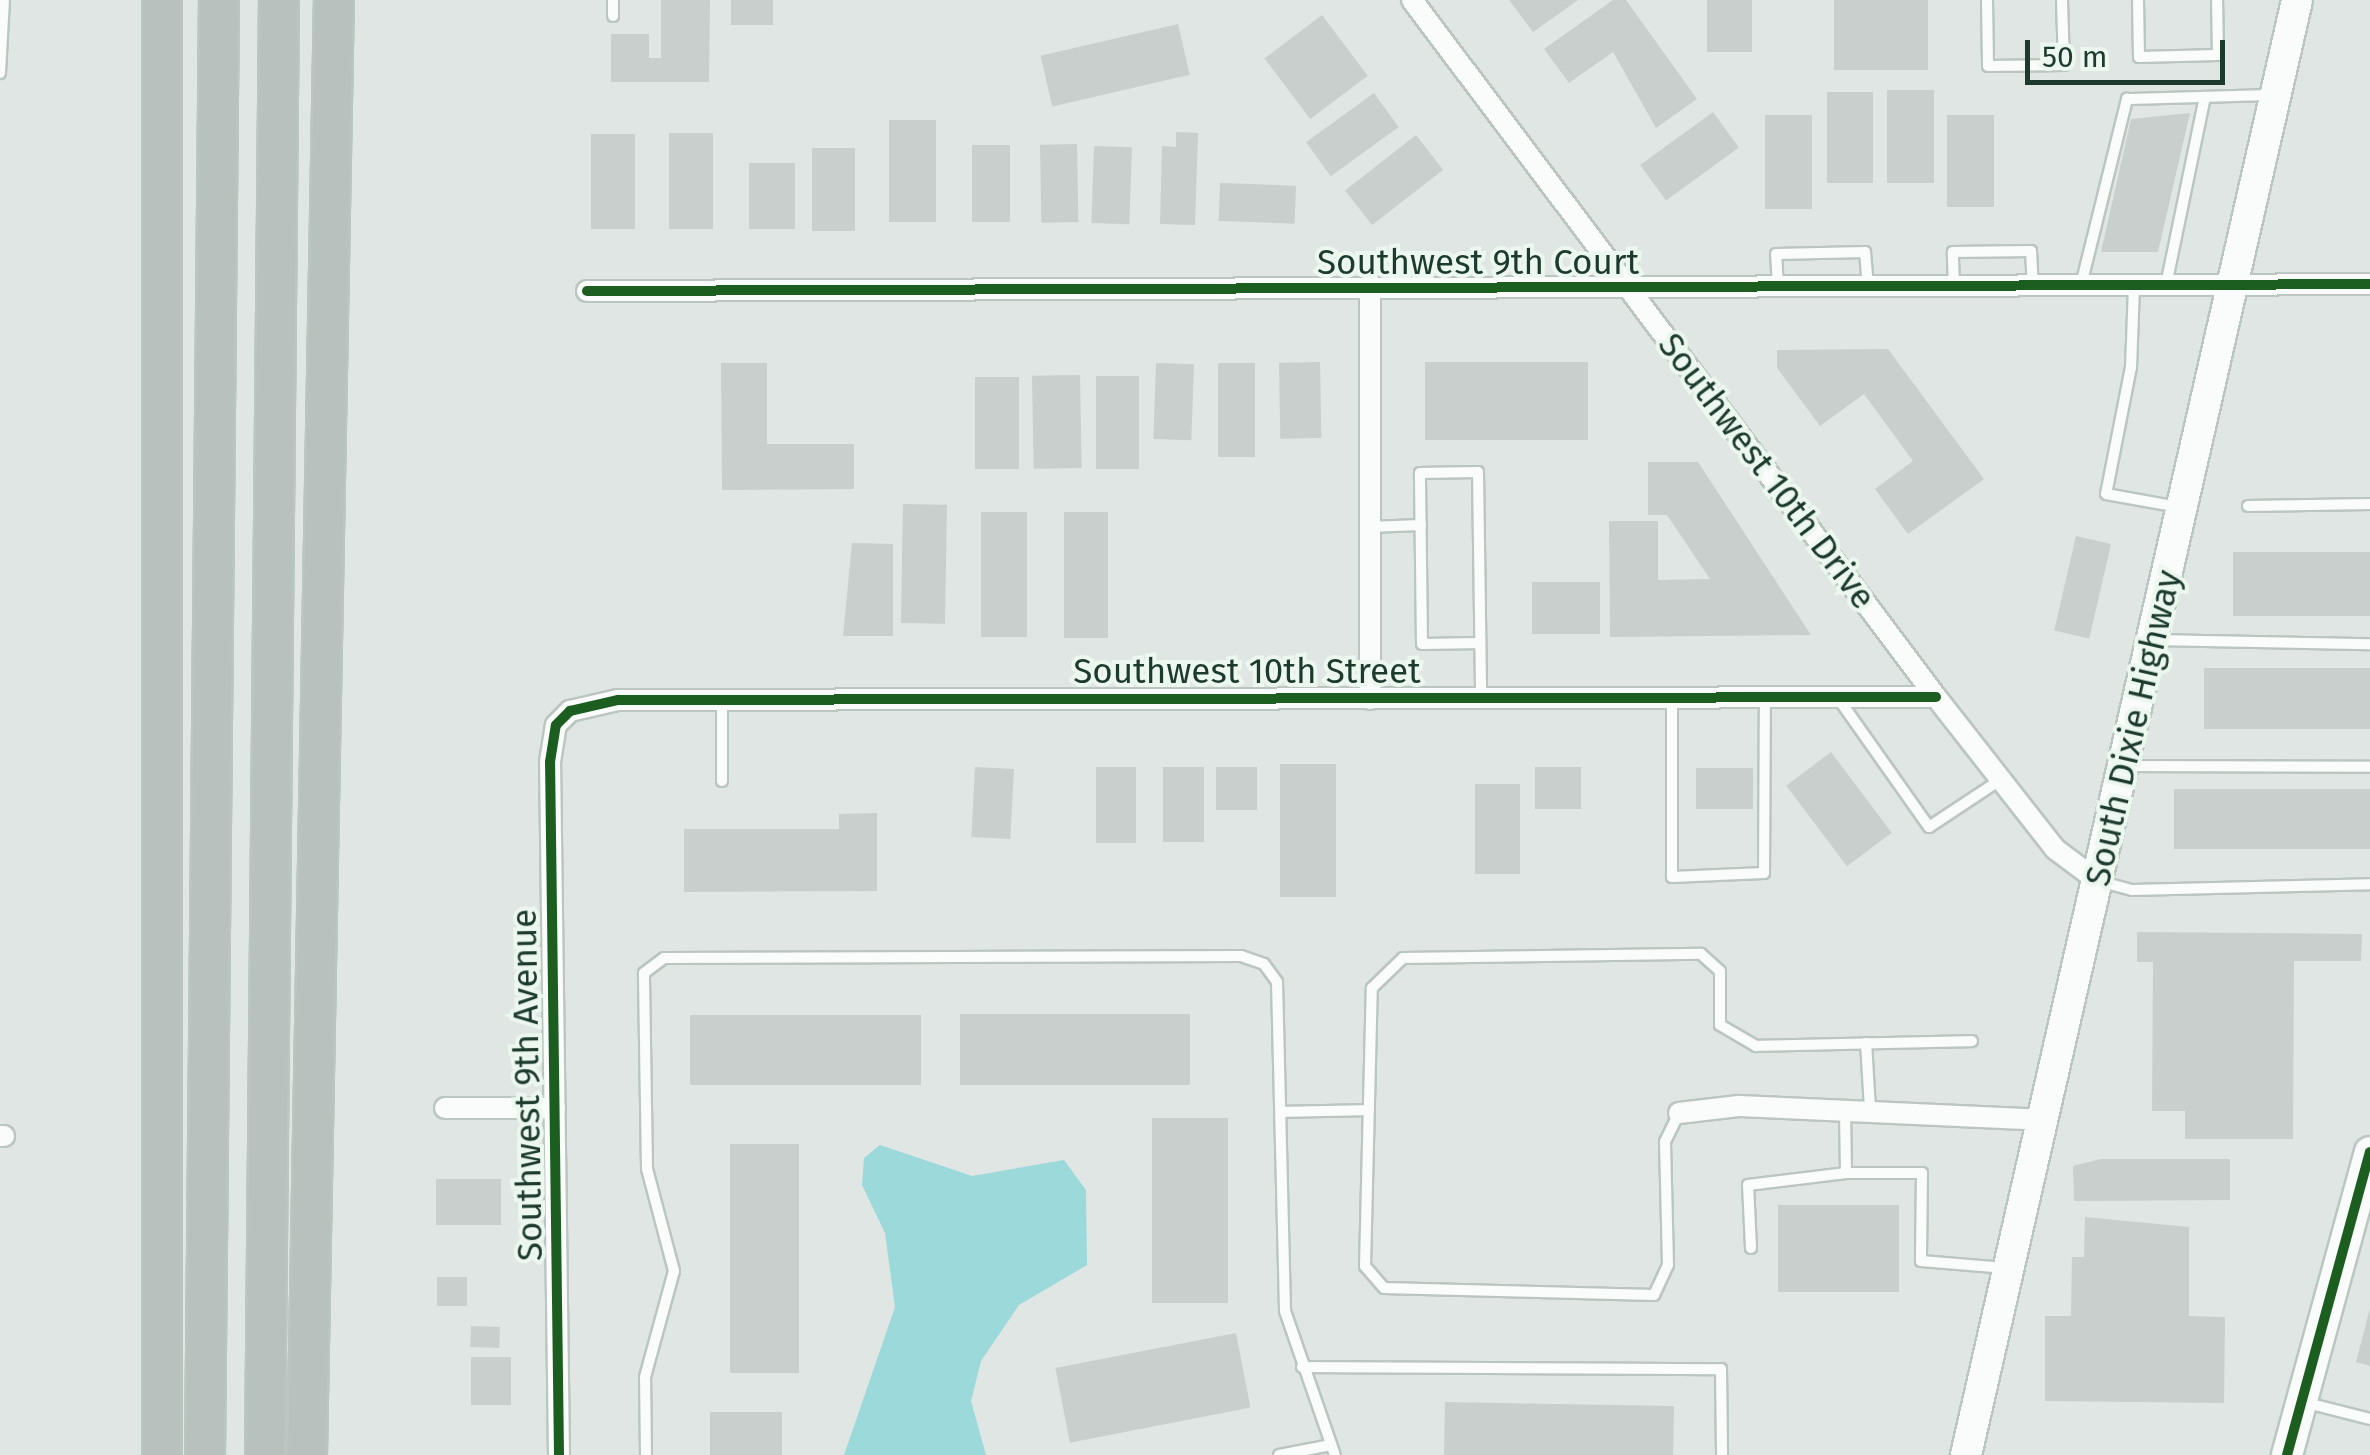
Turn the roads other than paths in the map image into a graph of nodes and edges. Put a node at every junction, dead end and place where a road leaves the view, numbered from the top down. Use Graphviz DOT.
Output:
graph roads {
  1 [pos="4,0"];
  2 [pos="162,0"];
  3 [pos="219,0"];
  4 [pos="279,0"];
  5 [pos="334,0"];
  6 [pos="613,0"];
  7 [pos="1412,0"];
  8 [pos="1987,0"];
  9 [pos="2062,0"];
  10 [pos="2138,0"];
  11 [pos="2216,0"];
  12 [pos="2297,0"];
  13 [pos="613,16"];
  14 [pos="0,73"];
  15 [pos="2276,96"];
  16 [pos="2205,97"];
  17 [pos="2370,284"];
  18 [pos="2233,285"];
  19 [pos="2081,286"];
  20 [pos="2134,286"];
  21 [pos="2166,286"];
  22 [pos="2034,287"];
  23 [pos="1868,288"];
  24 [pos="1954,288"];
  25 [pos="1632,289"];
  26 [pos="587,290"];
  27 [pos="1370,290"];
  28 [pos="1778,290"];
  29 [pos="2370,504"];
  30 [pos="2248,506"];
  31 [pos="2183,508"];
  32 [pos="1421,525"];
  33 [pos="1367,527"];
  34 [pos="2153,640"];
  35 [pos="1480,643"];
  36 [pos="2370,644"];
  37 [pos="1936,697"];
  38 [pos="1480,698"];
  39 [pos="1672,698"];
  40 [pos="1765,698"];
  41 [pos="1838,698"];
  42 [pos="1370,699"];
  43 [pos="722,700"];
  44 [pos="561,717"];
  45 [pos="2124,766"];
  46 [pos="2370,767"];
  47 [pos="2000,780"];
  48 [pos="722,781"];
  49 [pos="2098,881"];
  50 [pos="2370,884"];
  51 [pos="1972,1041"];
  52 [pos="1866,1044"];
  53 [pos="444,1108"];
  54 [pos="555,1108"];
  55 [pos="1845,1108"];
  56 [pos="1369,1110"];
  57 [pos="1870,1110"];
  58 [pos="1281,1112"];
  59 [pos="1679,1113"];
  60 [pos="2042,1120"];
  61 [pos="2370,1152"];
  62 [pos="1846,1173"];
  63 [pos="1750,1248"];
  64 [pos="2008,1268"];
  65 [pos="1302,1367"];
  66 [pos="2302,1401"];
  67 [pos="2370,1419"];
  68 [pos="1333,1450"];
  69 [pos="162,1455"];
  70 [pos="204,1455"];
  71 [pos="265,1455"];
  72 [pos="307,1455"];
  73 [pos="559,1455"];
  74 [pos="646,1455"];
  75 [pos="1279,1455"];
  76 [pos="1722,1455"];
  77 [pos="1966,1455"];
  78 [pos="2287,1455"];
  1 -- 14 [label="lane"];
  2 -- 69 [label="highway"];
  3 -- 70 [label="highway"];
  4 -- 71 [label="highway"];
  5 -- 72 [label="highway"];
  6 -- 13 [label="lane"];
  7 -- 25 [label="street, Southwest 10th Drive"];
  8 -- 9 [label="lane"];
  10 -- 11 [label="lane"];
  12 -- 15 [label="main road, South Dixie Highway"];
  15 -- 16 [label="lane"];
  15 -- 18 [label="main road, South Dixie Highway"];
  16 -- 19 [label="lane"];
  16 -- 21 [label="lane"];
  17 -- 18 [label="street, Southwest 9th Court"];
  18 -- 21 [label="street, Southwest 9th Court"];
  18 -- 31 [label="main road, South Dixie Highway"];
  19 -- 20 [label="street, Southwest 9th Court"];
  19 -- 22 [label="street, Southwest 9th Court"];
  20 -- 21 [label="street, Southwest 9th Court"];
  20 -- 31 [label="lane"];
  22 -- 24 [label="street, Southwest 9th Court"];
  22 -- 24 [label="lane"];
  23 -- 24 [label="street, Southwest 9th Court"];
  23 -- 28 [label="street, Southwest 9th Court"];
  23 -- 28 [label="lane"];
  25 -- 27 [label="street, Southwest 9th Court"];
  25 -- 28 [label="street, Southwest 9th Court"];
  25 -- 37 [label="street, Southwest 10th Drive"];
  26 -- 27 [label="street, Southwest 9th Court"];
  27 -- 33 [label="street"];
  29 -- 30 [label="lane"];
  31 -- 34 [label="main road, South Dixie Highway"];
  32 -- 33 [label="lane"];
  32 -- 35 [label="lane"];
  32 -- 35 [label="lane"];
  33 -- 42 [label="street"];
  34 -- 36 [label="lane"];
  34 -- 45 [label="main road, South Dixie Highway"];
  35 -- 38 [label="lane"];
  37 -- 41 [label="street, Southwest 10th Street"];
  37 -- 47 [label="street, Southwest 10th Drive"];
  38 -- 39 [label="street, Southwest 10th Street"];
  38 -- 42 [label="street, Southwest 10th Street"];
  39 -- 40 [label="street, Southwest 10th Street"];
  39 -- 40 [label="lane"];
  40 -- 41 [label="street, Southwest 10th Street"];
  41 -- 47 [label="lane"];
  42 -- 43 [label="street, Southwest 10th Street"];
  43 -- 44 [label="street, Southwest 10th Street"];
  43 -- 48 [label="lane"];
  44 -- 54 [label="street, Southwest 9th Avenue"];
  45 -- 46 [label="lane"];
  45 -- 49 [label="main road, South Dixie Highway"];
  47 -- 49 [label="street, Southwest 10th Drive"];
  49 -- 50 [label="lane"];
  49 -- 60 [label="main road, South Dixie Highway"];
  51 -- 52 [label="lane"];
  52 -- 56 [label="lane"];
  52 -- 57 [label="lane"];
  53 -- 54 [label="street"];
  54 -- 73 [label="street, Southwest 9th Avenue"];
  55 -- 57 [label="street"];
  55 -- 59 [label="street"];
  55 -- 62 [label="lane"];
  56 -- 58 [label="lane"];
  56 -- 59 [label="lane"];
  57 -- 60 [label="street"];
  58 -- 65 [label="lane"];
  58 -- 74 [label="lane"];
  60 -- 64 [label="main road, South Dixie Highway"];
  61 -- 66 [label="main road"];
  62 -- 63 [label="lane"];
  62 -- 64 [label="lane"];
  64 -- 77 [label="main road, South Dixie Highway"];
  65 -- 68 [label="lane"];
  65 -- 76 [label="lane"];
  66 -- 67 [label="lane"];
  66 -- 78 [label="main road"];
  68 -- 75 [label="lane"];
}
